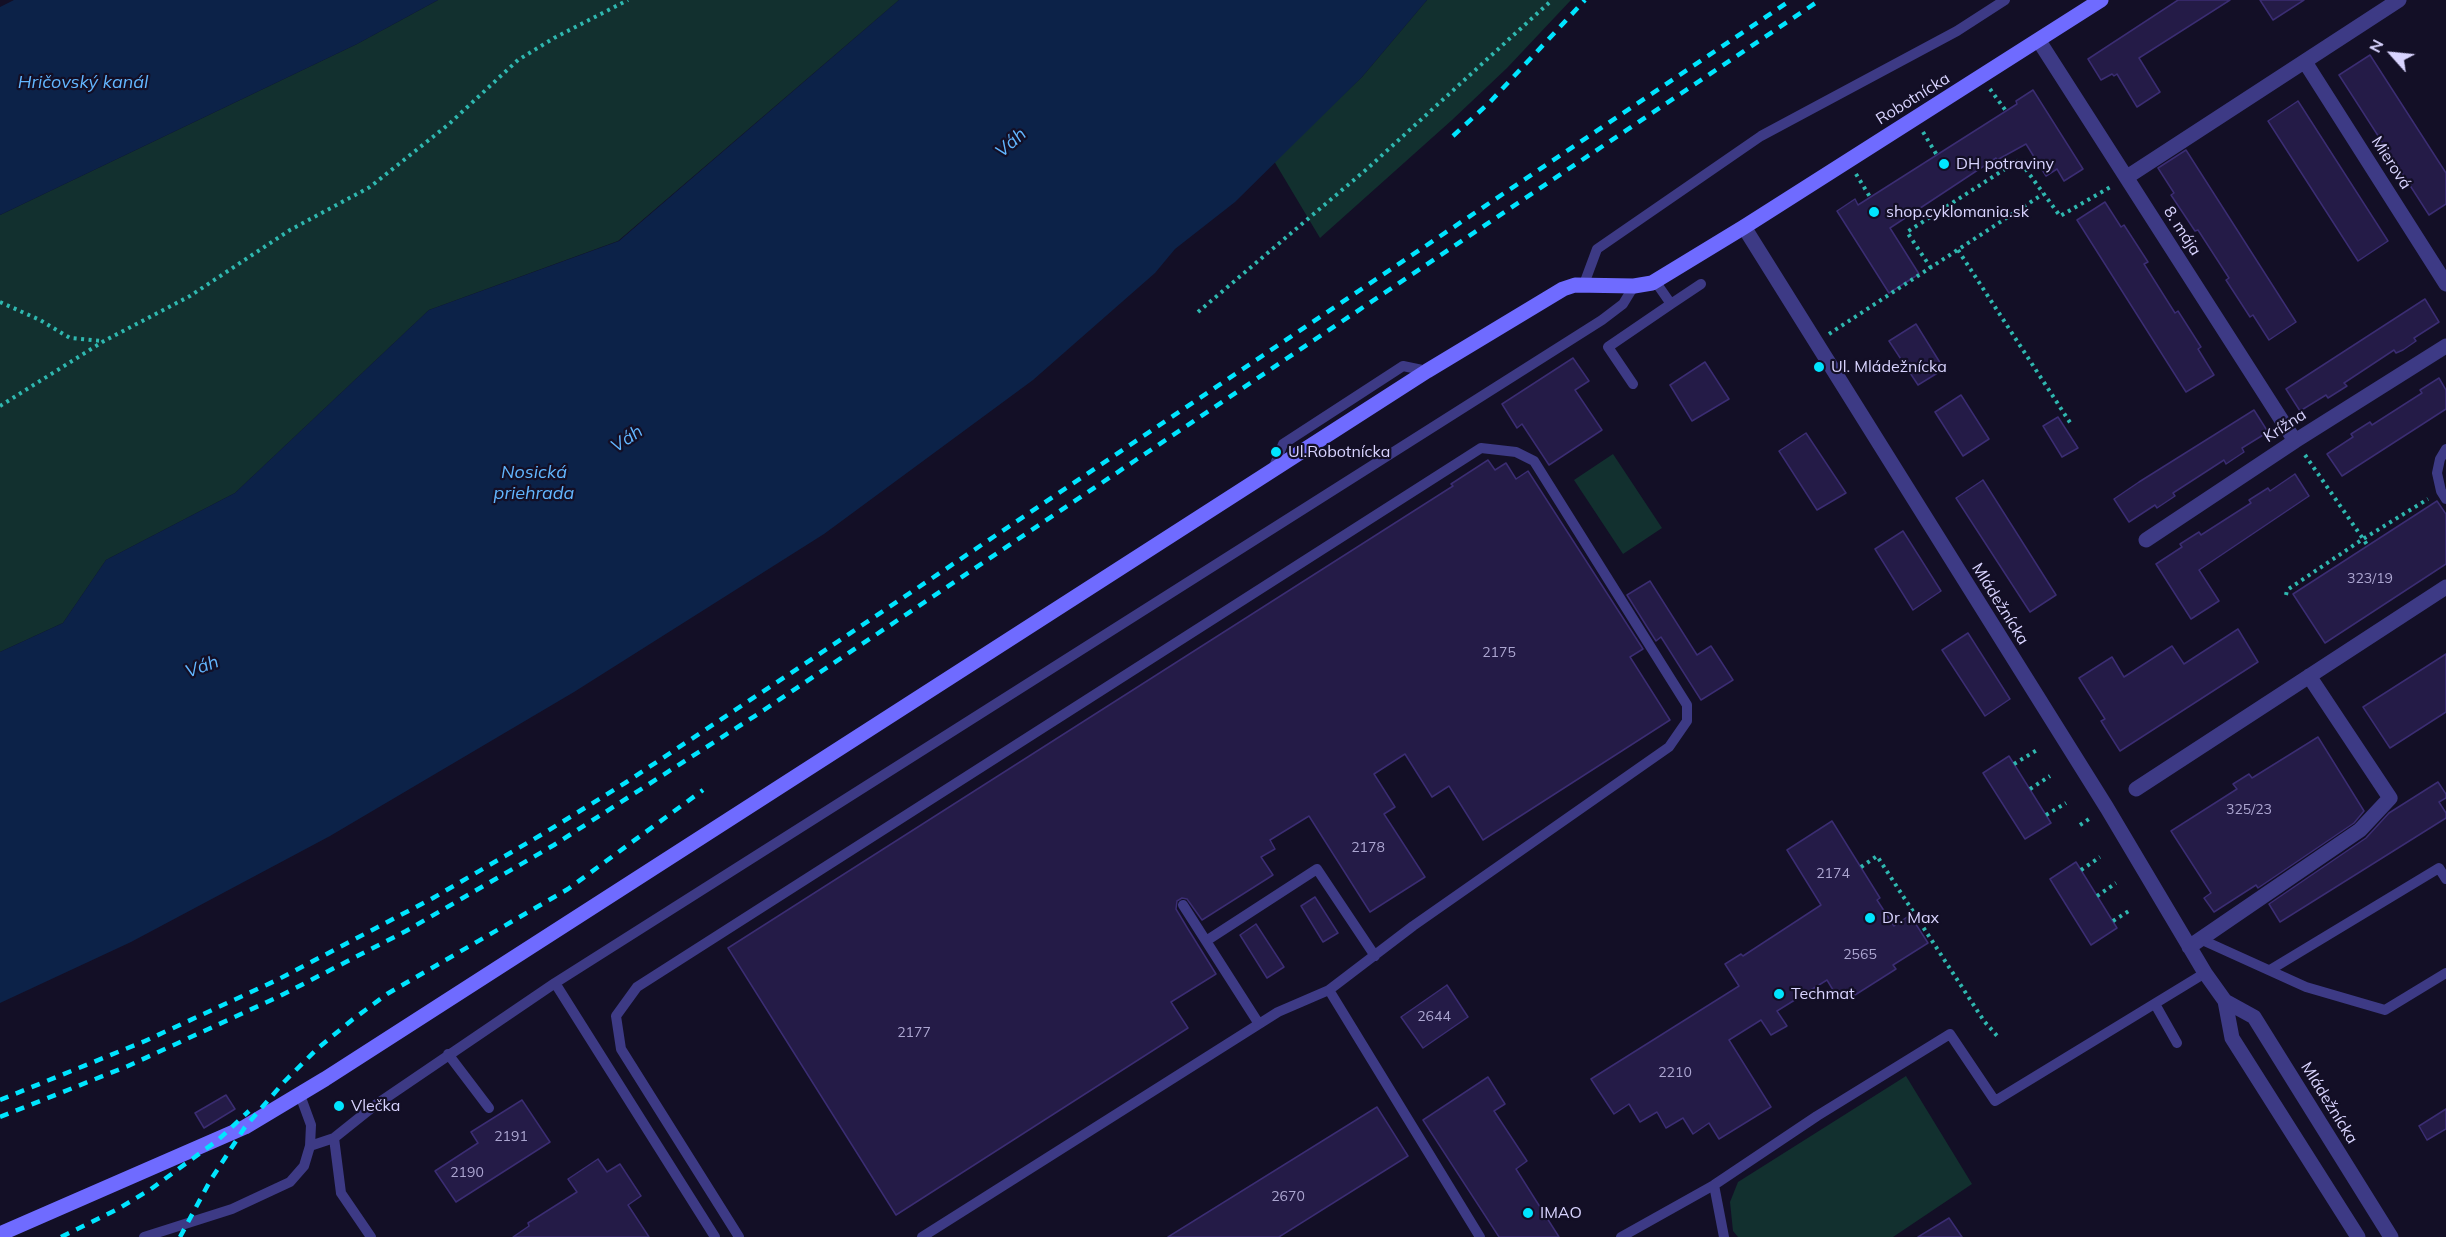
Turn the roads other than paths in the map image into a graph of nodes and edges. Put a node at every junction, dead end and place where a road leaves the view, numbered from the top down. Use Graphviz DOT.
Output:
graph roads {
  1 [pos="2005,0"];
  2 [pos="2101,0"];
  3 [pos="2399,0"];
  4 [pos="2039,41"];
  5 [pos="2305,62"];
  6 [pos="2127,177"];
  7 [pos="1744,227"];
  8 [pos="1655,280"];
  9 [pos="1584,284"];
  10 [pos="1701,284"];
  11 [pos="2446,284"];
  12 [pos="1634,286"];
  13 [pos="1671,304"];
  14 [pos="2446,346"];
  15 [pos="1633,384"];
  16 [pos="2295,441"];
  17 [pos="2446,449"];
  18 [pos="2444,495"];
  19 [pos="2146,540"];
  20 [pos="2446,587"];
  21 [pos="2309,676"];
  22 [pos="2136,789"];
  23 [pos="2446,879"];
  24 [pos="1183,905"];
  25 [pos="1206,941"];
  26 [pos="2195,943"];
  27 [pos="1375,956"];
  28 [pos="2270,970"];
  29 [pos="2205,973"];
  30 [pos="2446,973"];
  31 [pos="555,983"];
  32 [pos="1329,990"];
  33 [pos="2225,1001"];
  34 [pos="2155,1004"];
  35 [pos="1259,1024"];
  36 [pos="2177,1043"];
  37 [pos="448,1054"];
  38 [pos="300,1095"];
  39 [pos="489,1108"];
  40 [pos="334,1138"];
  41 [pos="310,1146"];
  42 [pos="1714,1185"];
  43 [pos="0,1234"];
  44 [pos="144,1237"];
  45 [pos="371,1237"];
  46 [pos="715,1237"];
  47 [pos="739,1237"];
  48 [pos="922,1237"];
  49 [pos="1480,1237"];
  50 [pos="1622,1237"];
  51 [pos="1725,1237"];
  52 [pos="2358,1237"];
  53 [pos="2391,1237"];
  1 -- 9 [label="lane"];
  2 -- 4 [label="street, Robotnícka"];
  3 -- 5 [label="street"];
  4 -- 6 [label="street, 8. mája"];
  4 -- 7 [label="street, Robotnícka"];
  5 -- 6 [label="street"];
  5 -- 11 [label="street, Mierová"];
  6 -- 16 [label="street, 8. mája"];
  7 -- 8 [label="street, Robotnícka"];
  7 -- 26 [label="street, Mládežnícka"];
  8 -- 12 [label="street, Robotnícka"];
  8 -- 13 [label="lane"];
  9 -- 12 [label="street, Robotnícka"];
  9 -- 38 [label="street"];
  10 -- 13 [label="lane"];
  12 -- 31 [label="lane"];
  13 -- 15 [label="lane"];
  14 -- 16 [label="street, Krížna"];
  16 -- 19 [label="street, Krížna"];
  17 -- 18 [label="lane"];
  20 -- 21 [label="street"];
  21 -- 22 [label="street"];
  21 -- 26 [label="street"];
  23 -- 28 [label="lane"];
  24 -- 25 [label="lane"];
  25 -- 27 [label="lane"];
  25 -- 35 [label="lane"];
  26 -- 28 [label="lane"];
  26 -- 29 [label="street, Mládežnícka"];
  27 -- 32 [label="lane"];
  27 -- 47 [label="lane"];
  28 -- 30 [label="lane"];
  29 -- 33 [label="street, Mládežnícka"];
  29 -- 34 [label="lane"];
  31 -- 37 [label="lane"];
  31 -- 46 [label="lane"];
  32 -- 35 [label="lane"];
  32 -- 49 [label="lane"];
  33 -- 52 [label="street, Mládežnícka"];
  33 -- 53 [label="street, Mládežnícka"];
  34 -- 36 [label="lane"];
  34 -- 42 [label="lane"];
  35 -- 48 [label="lane"];
  37 -- 39 [label="lane"];
  37 -- 40 [label="lane"];
  38 -- 41 [label="lane"];
  38 -- 43 [label="street"];
  40 -- 41 [label="lane"];
  40 -- 45 [label="lane"];
  41 -- 44 [label="lane"];
  42 -- 50 [label="lane"];
  42 -- 51 [label="lane"];
}
